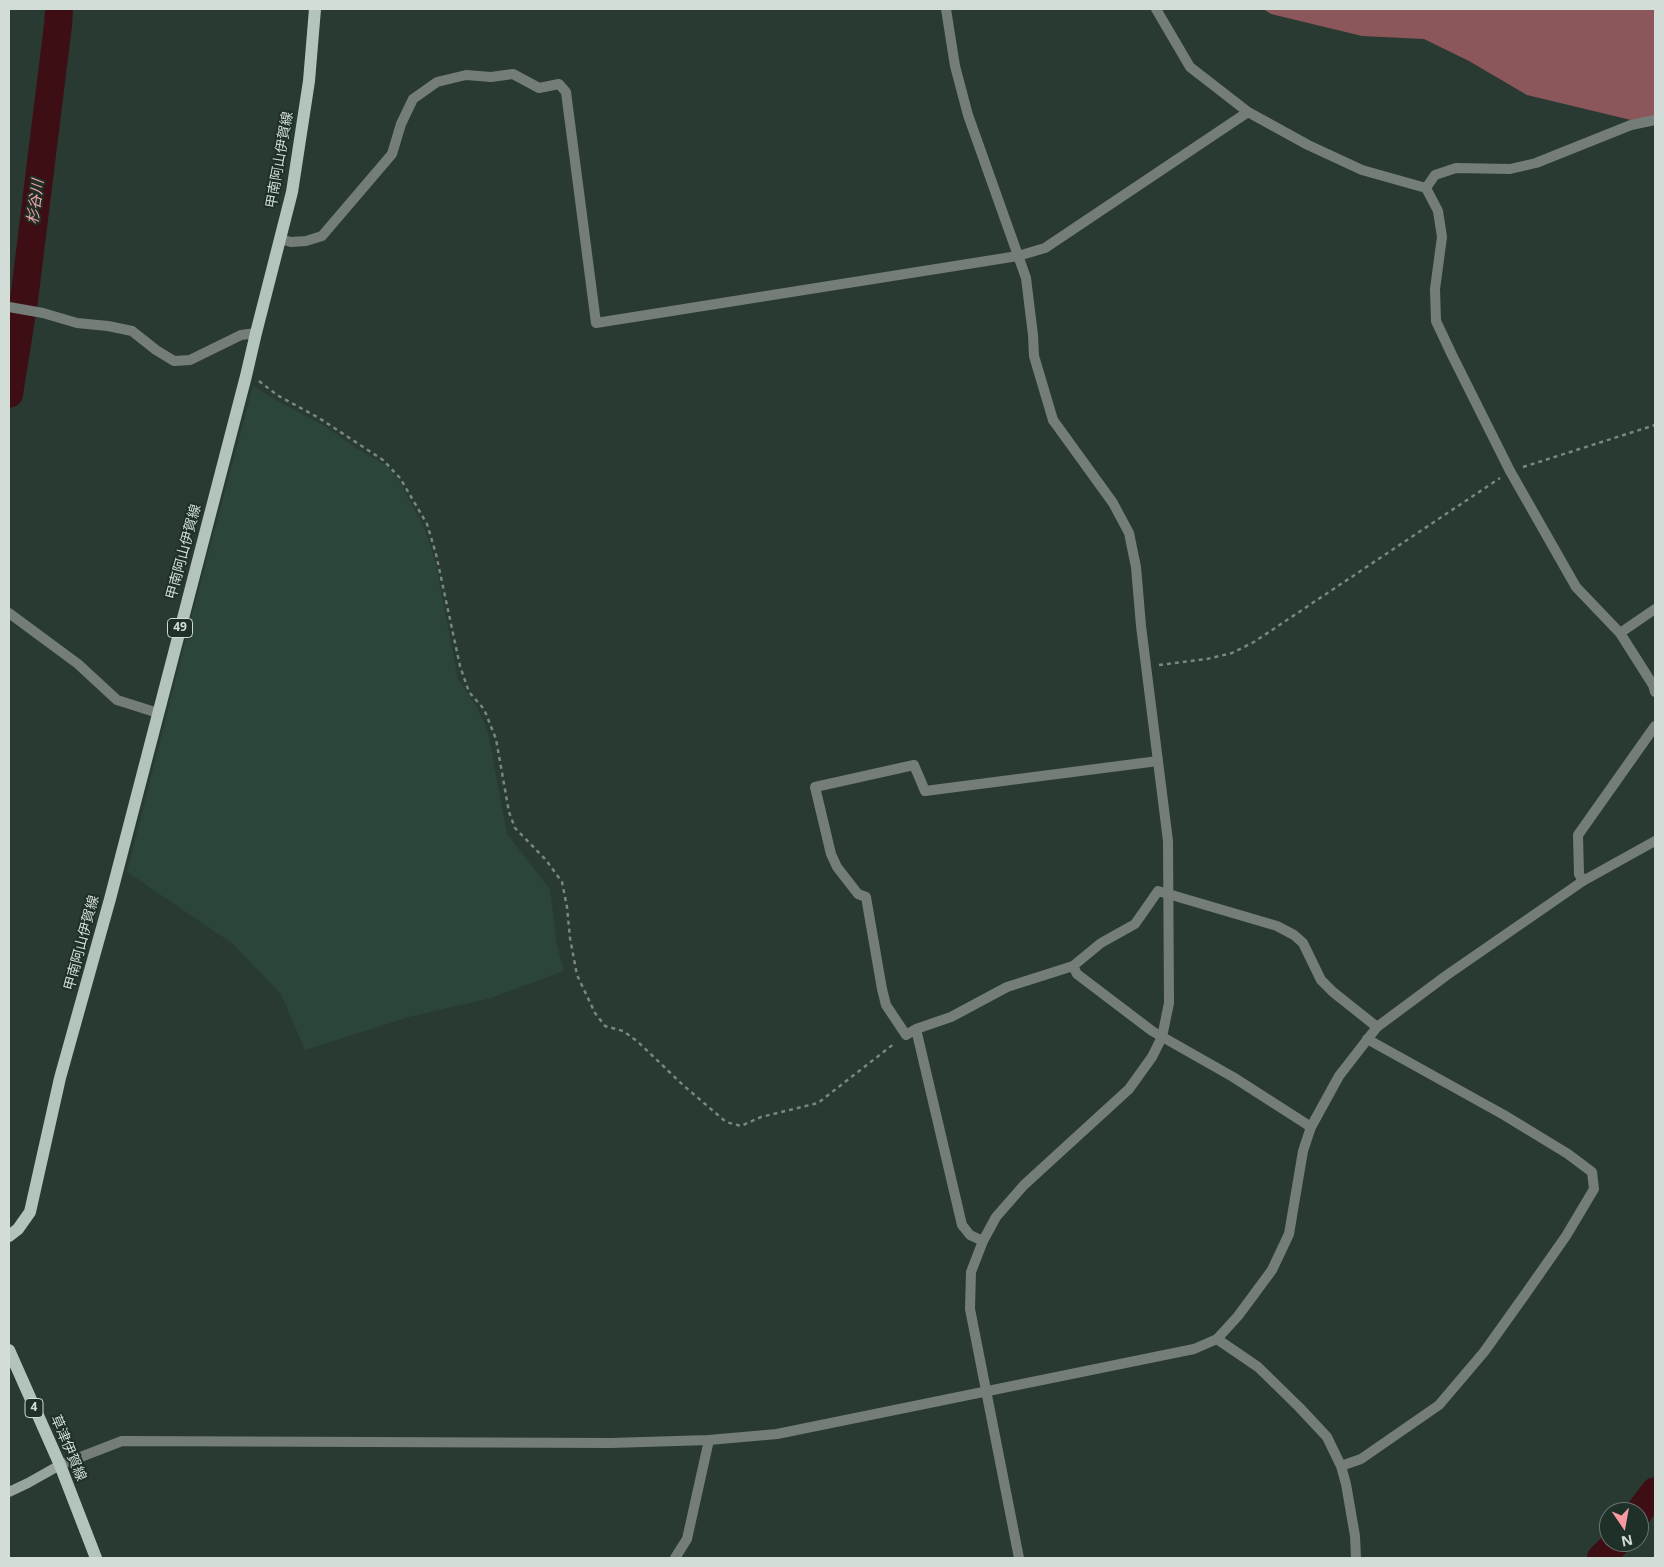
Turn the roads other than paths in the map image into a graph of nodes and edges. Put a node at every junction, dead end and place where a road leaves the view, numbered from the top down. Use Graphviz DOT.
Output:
graph roads {
  1 [pos="315,9"];
  2 [pos="946,9"];
  3 [pos="1156,9"];
  4 [pos="1248,112"];
  5 [pos="1655,120"];
  6 [pos="1426,188"];
  7 [pos="280,239"];
  8 [pos="1018,256"];
  9 [pos="9,307"];
  10 [pos="256,333"];
  11 [pos="1655,609"];
  12 [pos="9,613"];
  13 [pos="1620,633"];
  14 [pos="1655,692"];
  15 [pos="158,713"];
  16 [pos="1655,726"];
  17 [pos="1158,761"];
  18 [pos="1655,842"];
  19 [pos="1583,881"];
  20 [pos="1169,893"];
  21 [pos="1073,966"];
  22 [pos="1377,1027"];
  23 [pos="916,1029"];
  24 [pos="1162,1037"];
  25 [pos="1366,1039"];
  26 [pos="1311,1127"];
  27 [pos="9,1236"];
  28 [pos="983,1241"];
  29 [pos="1217,1339"];
  30 [pos="9,1350"];
  31 [pos="986,1391"];
  32 [pos="709,1440"];
  33 [pos="60,1465"];
  34 [pos="1341,1466"];
  35 [pos="9,1492"];
  36 [pos="96,1558"];
  37 [pos="674,1558"];
  38 [pos="1019,1558"];
  39 [pos="1356,1558"];
  1 -- 7 [label="main road, 甲南阿山伊賀線 / 49"];
  2 -- 8 [label="street"];
  3 -- 4 [label="street"];
  4 -- 6 [label="street"];
  4 -- 8 [label="street"];
  5 -- 6 [label="street"];
  6 -- 13 [label="street"];
  7 -- 8 [label="street"];
  7 -- 10 [label="main road, 甲南阿山伊賀線 / 49"];
  8 -- 17 [label="street"];
  9 -- 10 [label="street"];
  10 -- 15 [label="main road, 甲南阿山伊賀線 / 49"];
  11 -- 13 [label="street"];
  12 -- 15 [label="street"];
  13 -- 14 [label="street"];
  15 -- 27 [label="main road, 甲南阿山伊賀線 / 49"];
  16 -- 19 [label="street"];
  17 -- 20 [label="street"];
  17 -- 23 [label="street"];
  18 -- 19 [label="street"];
  19 -- 22 [label="street"];
  20 -- 21 [label="street"];
  20 -- 22 [label="street"];
  20 -- 24 [label="street"];
  21 -- 23 [label="street"];
  21 -- 24 [label="street"];
  22 -- 25 [label="street"];
  23 -- 28 [label="street"];
  24 -- 26 [label="street"];
  24 -- 28 [label="street"];
  25 -- 26 [label="street"];
  25 -- 34 [label="street"];
  26 -- 29 [label="street"];
  28 -- 31 [label="street"];
  29 -- 31 [label="street"];
  29 -- 34 [label="street"];
  30 -- 33 [label="main road, 草津伊賀線 / 4"];
  31 -- 32 [label="street"];
  31 -- 38 [label="street"];
  32 -- 33 [label="street"];
  32 -- 37 [label="street"];
  33 -- 35 [label="main road"];
  33 -- 36 [label="main road, 草津伊賀線 / 4"];
  34 -- 39 [label="street"];
}
